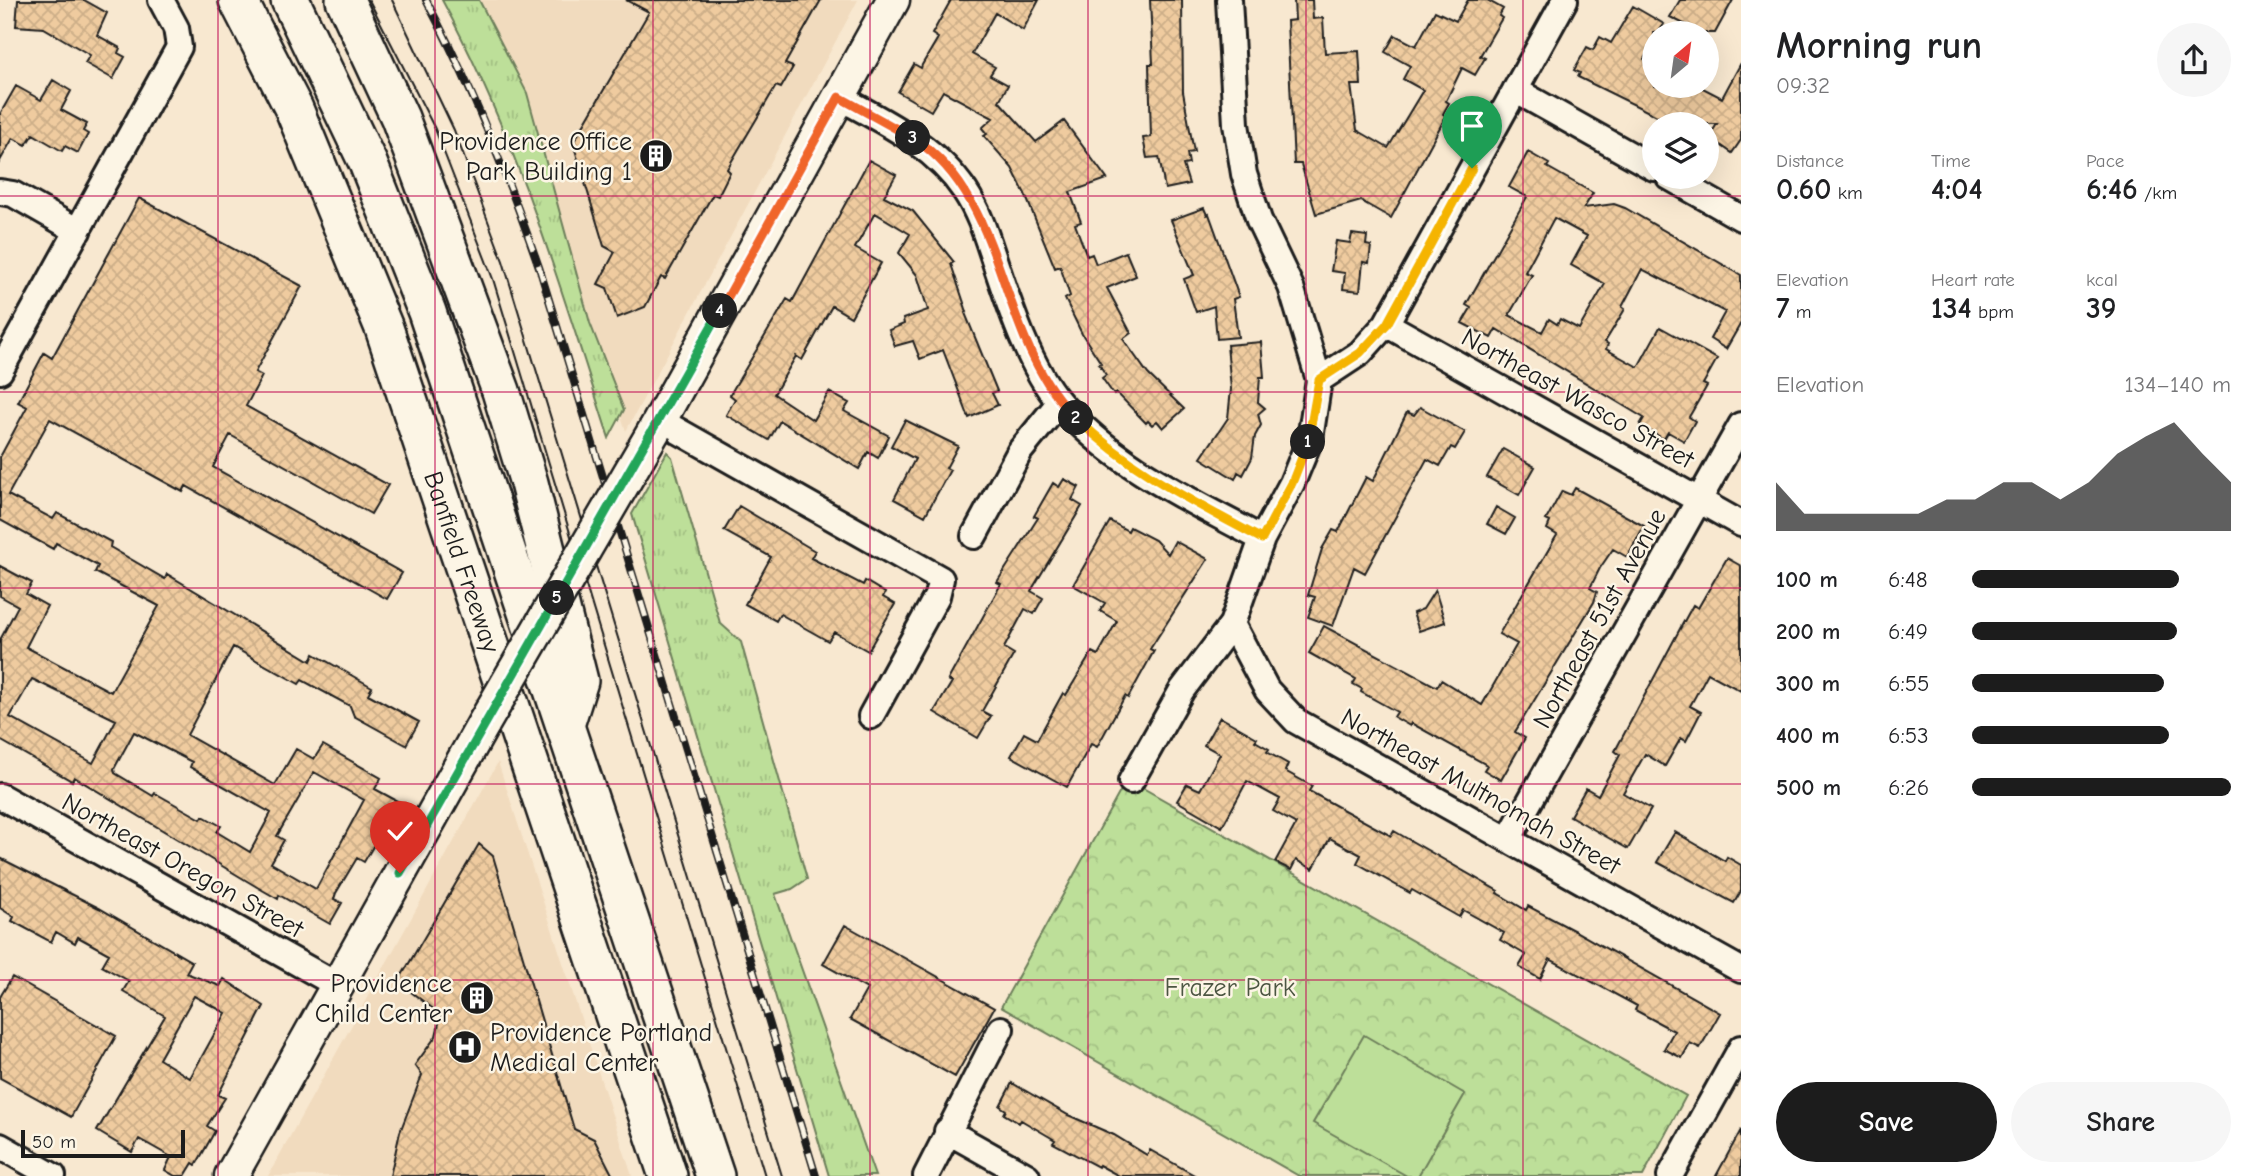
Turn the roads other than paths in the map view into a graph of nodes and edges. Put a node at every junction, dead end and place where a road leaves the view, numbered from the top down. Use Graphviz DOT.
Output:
graph roads {
  1 [pos="161,0"];
  2 [pos="238,0"];
  3 [pos="290,0"];
  4 [pos="345,0"];
  5 [pos="893,0"];
  6 [pos="1229,0"];
  7 [pos="1565,0"];
  8 [pos="1515,90"];
  9 [pos="839,97"];
  10 [pos="1642,161"];
  11 [pos="1690,189"];
  12 [pos="0,192"];
  13 [pos="1741,218"];
  14 [pos="78,230"];
  15 [pos="1387,324"];
  16 [pos="0,371"];
  17 [pos="1319,380"];
  18 [pos="1059,402"];
  19 [pos="657,425"];
  20 [pos="1741,425"];
  21 [pos="1699,500"];
  22 [pos="1741,524"];
  23 [pos="974,536"];
  24 [pos="1262,539"];
  25 [pos="1232,624"];
  26 [pos="871,716"];
  27 [pos="565,725"];
  28 [pos="1131,781"];
  29 [pos="0,796"];
  30 [pos="1508,840"];
  31 [pos="1741,970"];
  32 [pos="337,985"];
  33 [pos="1001,1029"];
  34 [pos="1741,1048"];
  35 [pos="947,1131"];
  36 [pos="0,1146"];
  37 [pos="53,1176"];
  38 [pos="232,1176"];
  39 [pos="668,1176"];
  40 [pos="715,1176"];
  41 [pos="926,1176"];
  42 [pos="1027,1176"];
  43 [pos="1670,1176"];
  1 -- 14 [label="street"];
  2 -- 39 [label="highway, Banfield Freeway"];
  3 -- 27 [label="highway, Banfield Freeway"];
  4 -- 27 [label="highway"];
  5 -- 9 [label="main road"];
  6 -- 17 [label="street"];
  7 -- 8 [label="street"];
  8 -- 10 [label="street"];
  8 -- 15 [label="street"];
  9 -- 18 [label="street"];
  9 -- 19 [label="main road"];
  11 -- 13 [label="street"];
  12 -- 14 [label="street"];
  14 -- 16 [label="street"];
  15 -- 17 [label="street"];
  15 -- 21 [label="street, Northeast Wasco Street"];
  17 -- 24 [label="street"];
  18 -- 23 [label="street"];
  18 -- 24 [label="street"];
  19 -- 26 [label="street"];
  19 -- 32 [label="main road, bridge"];
  20 -- 21 [label="street, Northeast 51st Avenue"];
  21 -- 22 [label="street, Northeast Wasco Street"];
  21 -- 30 [label="street, Northeast 51st Avenue"];
  24 -- 25 [label="street"];
  25 -- 28 [label="street"];
  25 -- 30 [label="street, Northeast Multnomah Street"];
  27 -- 40 [label="highway, Banfield Freeway"];
  29 -- 32 [label="street, Northeast Oregon Street"];
  30 -- 31 [label="street, Northeast Multnomah Street"];
  32 -- 38 [label="main road"];
  33 -- 35 [label="street"];
  34 -- 43 [label="street"];
  35 -- 41 [label="street"];
  35 -- 42 [label="street"];
  36 -- 37 [label="street"];
}
